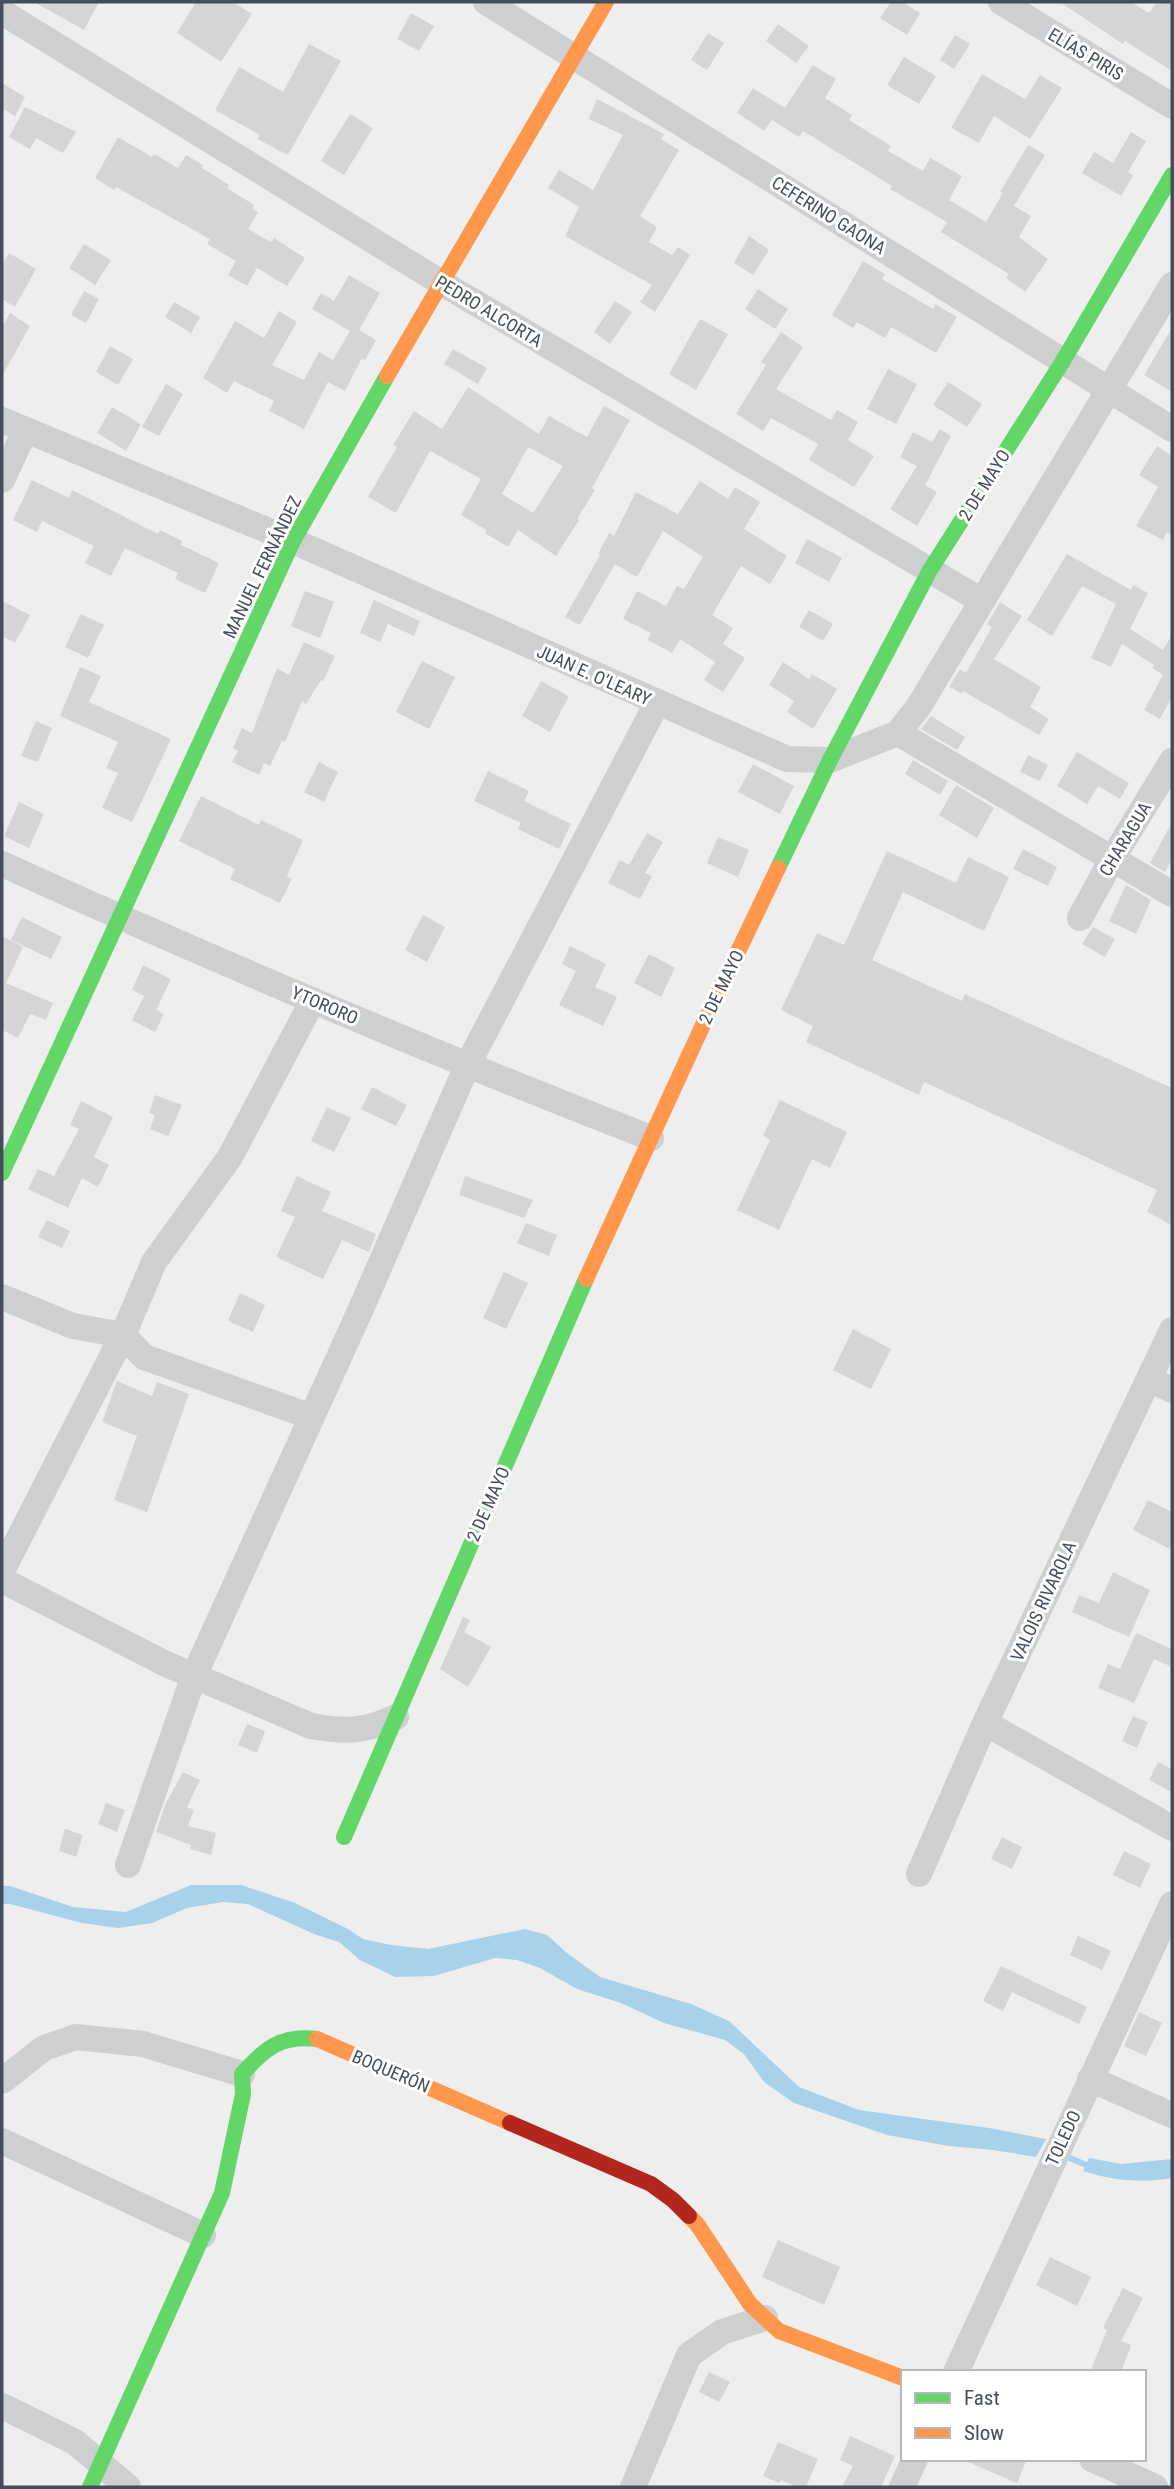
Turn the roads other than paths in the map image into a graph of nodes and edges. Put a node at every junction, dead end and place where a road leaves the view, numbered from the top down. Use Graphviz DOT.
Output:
graph roads {
  1 [pos="486,2"];
  2 [pos="606,2"];
  3 [pos="1001,2"];
  4 [pos="2,12"];
  5 [pos="574,55"];
  6 [pos="1172,106"];
  7 [pos="1172,175"];
  8 [pos="440,282"];
  9 [pos="1172,285"];
  10 [pos="1063,361"];
  11 [pos="1110,390"];
  12 [pos="13,426"];
  13 [pos="1172,429"];
  14 [pos="2,480"];
  15 [pos="293,541"];
  16 [pos="930,570"];
  17 [pos="982,601"];
  18 [pos="657,703"];
  19 [pos="898,733"];
  20 [pos="830,760"];
  21 [pos="1172,761"];
  22 [pos="1112,859"];
  23 [pos="2,864"];
  24 [pos="1172,894"];
  25 [pos="120,918"];
  26 [pos="1080,918"];
  27 [pos="313,1000"];
  28 [pos="467,1066"];
  29 [pos="651,1138"];
  30 [pos="2,1173"];
  31 [pos="2,1297"];
  32 [pos="1172,1330"];
  33 [pos="122,1335"];
  34 [pos="1161,1385"];
  35 [pos="312,1417"];
  36 [pos="2,1571"];
  37 [pos="2,1580"];
  38 [pos="194,1676"];
  39 [pos="396,1717"];
  40 [pos="985,1723"];
  41 [pos="1172,1828"];
  42 [pos="344,1837"];
  43 [pos="128,1865"];
  44 [pos="919,1874"];
  45 [pos="1172,1904"];
  46 [pos="242,2074"];
  47 [pos="1090,2079"];
  48 [pos="2,2081"];
  49 [pos="1172,2115"];
  50 [pos="2,2141"];
  51 [pos="203,2235"];
  52 [pos="765,2318"];
  53 [pos="957,2370"];
  54 [pos="901,2377"];
  55 [pos="2,2406"];
  56 [pos="914,2461"];
  57 [pos="1096,2461"];
  58 [pos="95,2475"];
  59 [pos="128,2487"];
  60 [pos="633,2487"];
  61 [pos="902,2487"];
  62 [pos="1155,2487"];
  1 -- 5 [label="street, CEFERINO GAONA"];
  2 -- 5 [label="street, MANUEL FERNÁNDEZ"];
  3 -- 6 [label="street, ELÍAS PIRIS"];
  4 -- 8 [label="street, PEDRO ALCORTA"];
  5 -- 8 [label="street, MANUEL FERNÁNDEZ"];
  5 -- 10 [label="street, CEFERINO GAONA"];
  7 -- 10 [label="street, 2 DE MAYO"];
  8 -- 15 [label="street, MANUEL FERNÁNDEZ"];
  8 -- 16 [label="street, PEDRO ALCORTA"];
  9 -- 11 [label="street"];
  10 -- 11 [label="street, CEFERINO GAONA"];
  10 -- 16 [label="street, 2 DE MAYO"];
  11 -- 13 [label="street, CEFERINO GAONA"];
  11 -- 17 [label="street"];
  12 -- 14 [label="street"];
  12 -- 15 [label="street, JUAN E. O'LEARY"];
  15 -- 18 [label="street, JUAN E. O'LEARY"];
  15 -- 25 [label="street, MANUEL FERNÁNDEZ"];
  16 -- 17 [label="street, PEDRO ALCORTA"];
  16 -- 20 [label="street, 2 DE MAYO"];
  17 -- 19 [label="street"];
  18 -- 20 [label="street, JUAN E. O'LEARY"];
  18 -- 28 [label="street"];
  19 -- 20 [label="street, JUAN E. O'LEARY"];
  19 -- 22 [label="street"];
  20 -- 29 [label="street, 2 DE MAYO"];
  21 -- 22 [label="street, CHARAGUA"];
  22 -- 24 [label="street"];
  22 -- 26 [label="street, CHARAGUA"];
  23 -- 25 [label="street, YTORORO"];
  25 -- 27 [label="street, YTORORO"];
  25 -- 30 [label="street, MANUEL FERNÁNDEZ"];
  27 -- 28 [label="street, YTORORO"];
  27 -- 33 [label="street"];
  28 -- 29 [label="street, YTORORO"];
  28 -- 35 [label="street"];
  29 -- 39 [label="street, 2 DE MAYO"];
  31 -- 33 [label="street"];
  32 -- 34 [label="street, VALOIS RIVAROLA"];
  33 -- 35 [label="street"];
  33 -- 36 [label="street"];
  34 -- 40 [label="street, VALOIS RIVAROLA"];
  35 -- 38 [label="street"];
  37 -- 38 [label="street"];
  38 -- 39 [label="street"];
  38 -- 43 [label="street"];
  39 -- 42 [label="street, 2 DE MAYO"];
  40 -- 41 [label="street"];
  40 -- 44 [label="street, VALOIS RIVAROLA"];
  45 -- 47 [label="street, TOLEDO"];
  46 -- 48 [label="street"];
  46 -- 51 [label="street"];
  46 -- 52 [label="street, BOQUERÓN"];
  47 -- 49 [label="street"];
  47 -- 53 [label="street, TOLEDO"];
  50 -- 51 [label="street"];
  51 -- 58 [label="street"];
  52 -- 54 [label="street, BOQUERÓN"];
  52 -- 60 [label="street"];
  55 -- 58 [label="street"];
  56 -- 61 [label="street"];
  57 -- 62 [label="street"];
  58 -- 59 [label="street"];
}
